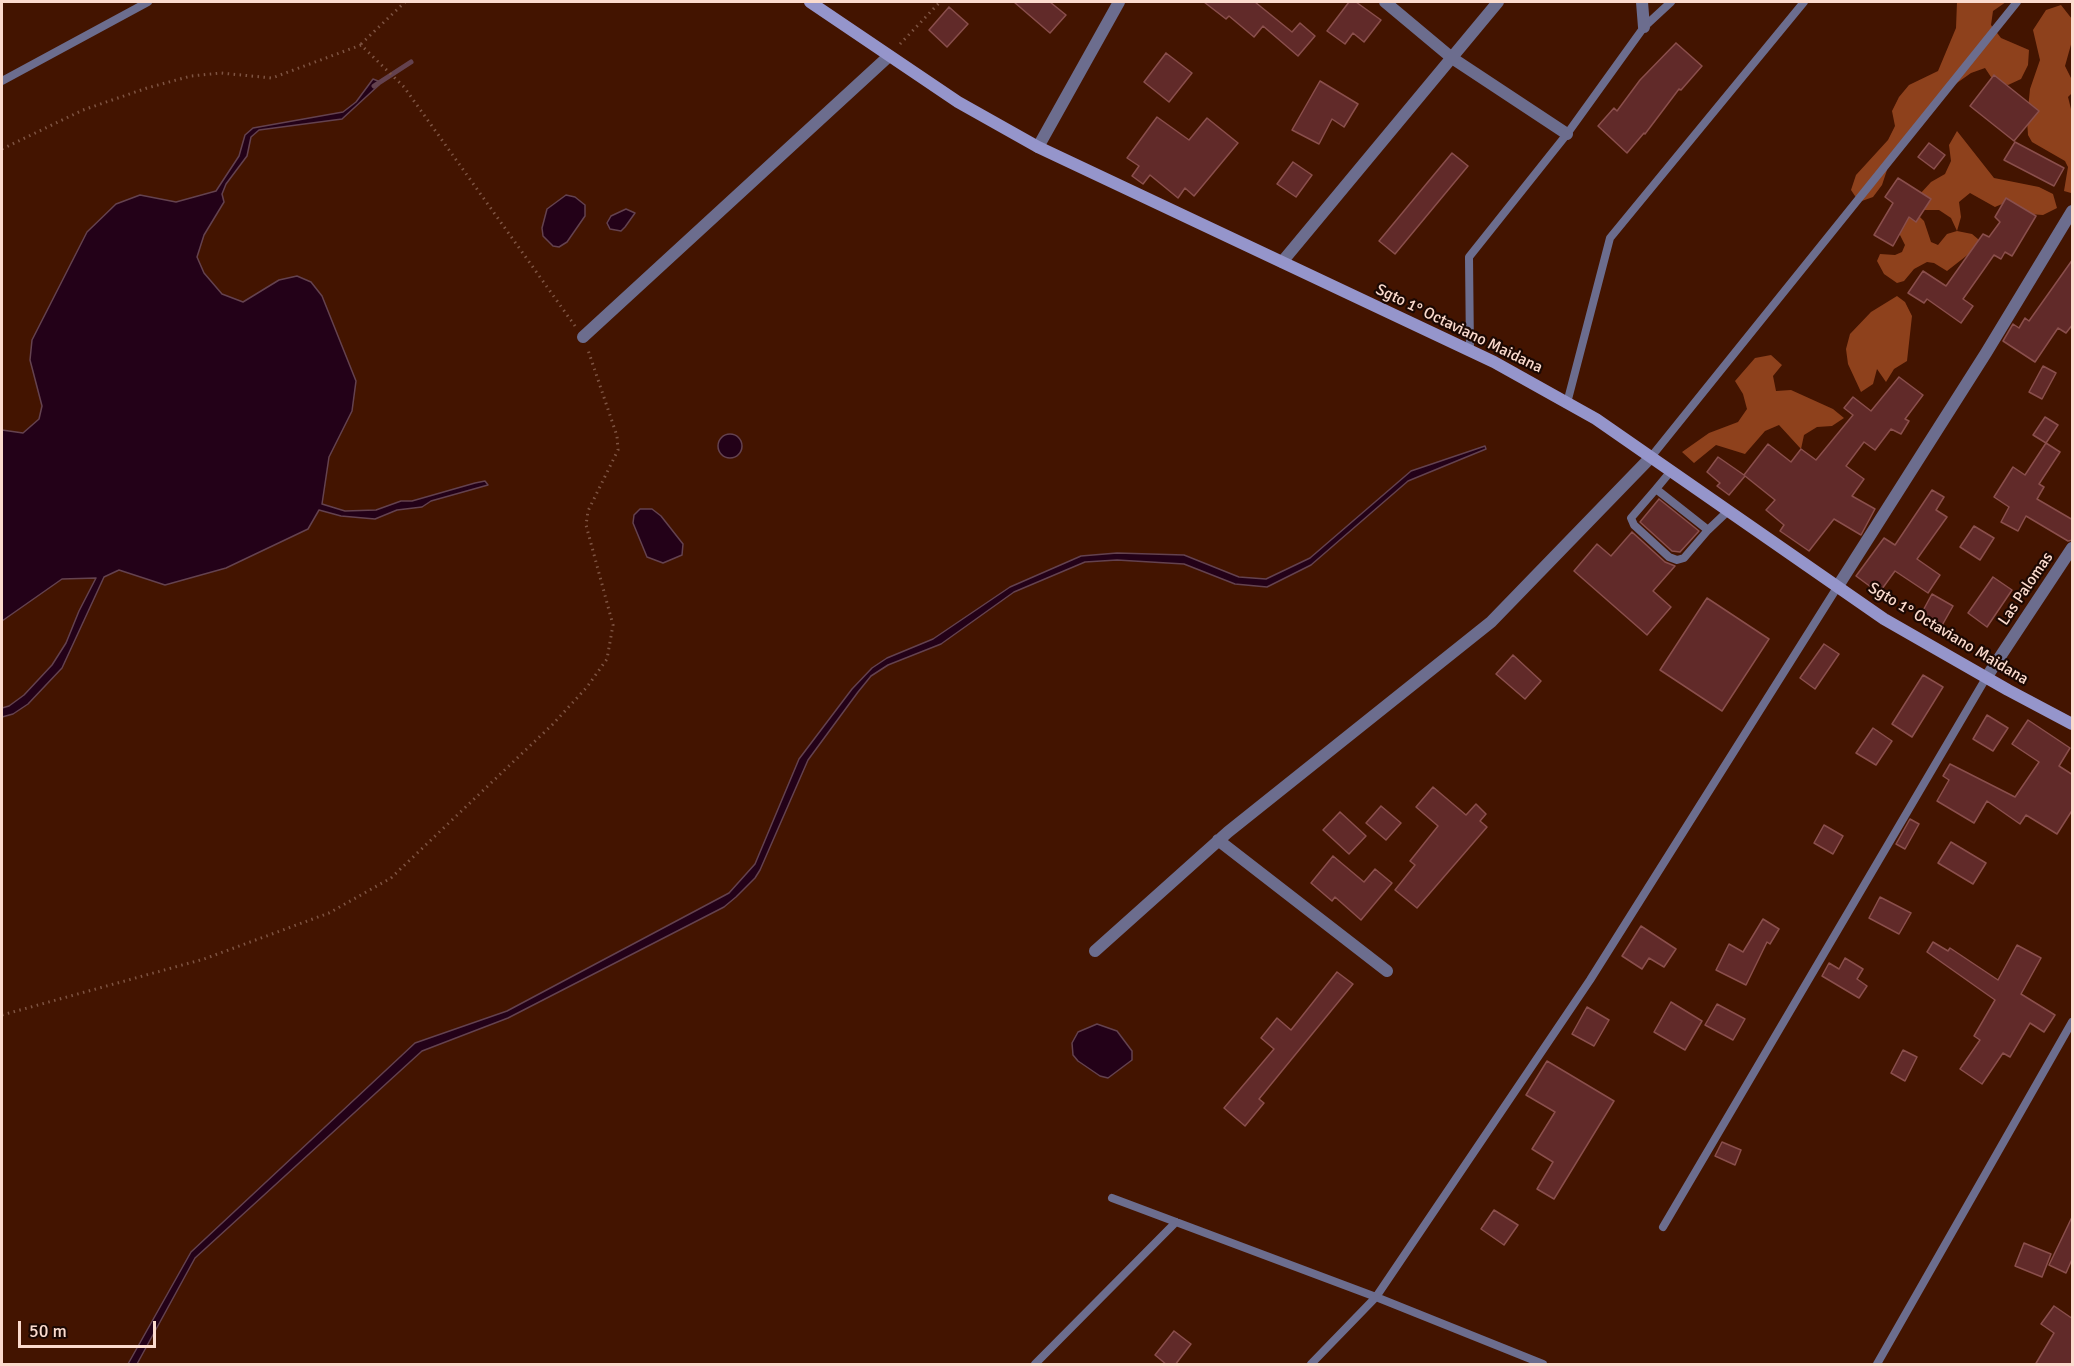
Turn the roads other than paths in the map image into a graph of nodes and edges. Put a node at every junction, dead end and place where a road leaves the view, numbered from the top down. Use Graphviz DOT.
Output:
graph roads {
  1 [pos="148,2"];
  2 [pos="810,2"];
  3 [pos="1119,2"];
  4 [pos="1385,2"];
  5 [pos="1498,2"];
  6 [pos="1642,2"];
  7 [pos="1671,2"];
  8 [pos="1804,2"];
  9 [pos="2018,2"];
  10 [pos="1644,27"];
  11 [pos="889,56"];
  12 [pos="1452,58"];
  13 [pos="2,81"];
  14 [pos="1567,134"];
  15 [pos="1038,147"];
  16 [pos="2073,210"];
  17 [pos="1282,262"];
  18 [pos="583,337"];
  19 [pos="1470,351"];
  20 [pos="1567,403"];
  21 [pos="1651,457"];
  22 [pos="1671,471"];
  23 [pos="1656,489"];
  24 [pos="1728,511"];
  25 [pos="1708,530"];
  26 [pos="2073,548"];
  27 [pos="1838,586"];
  28 [pos="1986,678"];
  29 [pos="2073,724"];
  30 [pos="1218,840"];
  31 [pos="1095,951"];
  32 [pos="1387,971"];
  33 [pos="2073,1022"];
  34 [pos="1112,1198"];
  35 [pos="1176,1222"];
  36 [pos="1663,1227"];
  37 [pos="1376,1298"];
  38 [pos="1035,1365"];
  39 [pos="1311,1365"];
  40 [pos="1543,1365"];
  41 [pos="1877,1365"];
  1 -- 13 [label="lane"];
  2 -- 11 [label="main road, Sgto 1° Octaviano Maidana"];
  3 -- 15 [label="street"];
  4 -- 12 [label="street"];
  5 -- 12 [label="street"];
  6 -- 10 [label="street"];
  7 -- 10 [label="lane"];
  8 -- 20 [label="lane"];
  9 -- 21 [label="lane"];
  10 -- 14 [label="lane"];
  11 -- 15 [label="main road, Sgto 1° Octaviano Maidana"];
  11 -- 18 [label="street"];
  12 -- 14 [label="street"];
  12 -- 17 [label="street"];
  14 -- 19 [label="lane"];
  15 -- 17 [label="main road, Sgto 1° Octaviano Maidana"];
  16 -- 27 [label="street"];
  17 -- 19 [label="main road, Sgto 1° Octaviano Maidana"];
  19 -- 20 [label="main road, Sgto 1° Octaviano Maidana"];
  20 -- 21 [label="main road, Sgto 1° Octaviano Maidana"];
  21 -- 22 [label="main road, Sgto 1° Octaviano Maidana"];
  21 -- 30 [label="street"];
  22 -- 23 [label="lane"];
  22 -- 24 [label="main road, Sgto 1° Octaviano Maidana"];
  23 -- 25 [label="lane"];
  23 -- 25 [label="lane"];
  24 -- 25 [label="lane"];
  24 -- 27 [label="main road, Sgto 1° Octaviano Maidana"];
  26 -- 28 [label="street, Las Palomas"];
  27 -- 28 [label="main road, Sgto 1° Octaviano Maidana"];
  27 -- 37 [label="lane"];
  28 -- 29 [label="main road, Sgto 1° Octaviano Maidana"];
  28 -- 36 [label="lane"];
  30 -- 31 [label="street"];
  30 -- 32 [label="street"];
  33 -- 41 [label="lane"];
  34 -- 35 [label="lane"];
  35 -- 37 [label="lane"];
  35 -- 38 [label="lane"];
  37 -- 39 [label="lane"];
  37 -- 40 [label="lane"];
}
